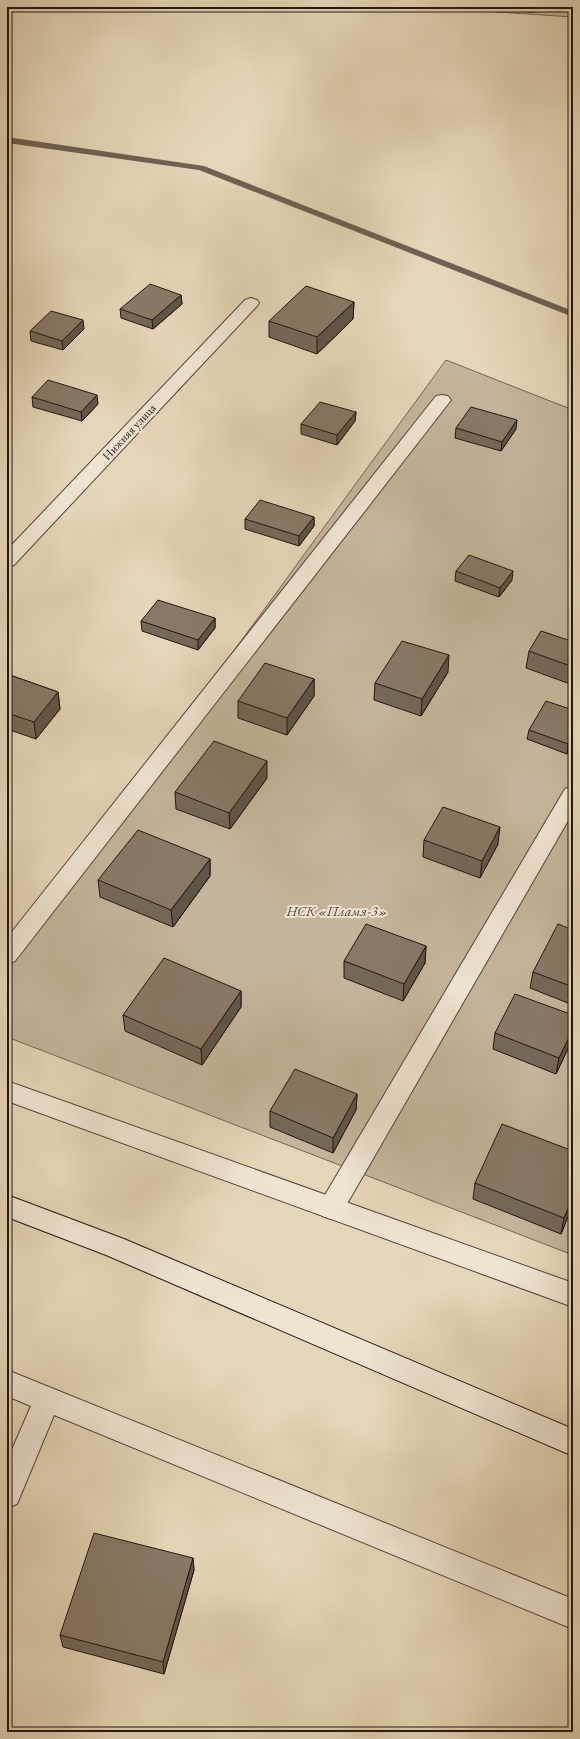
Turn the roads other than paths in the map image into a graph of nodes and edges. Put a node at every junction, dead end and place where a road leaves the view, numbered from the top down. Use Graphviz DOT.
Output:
graph roads {
  1 [pos="525,7"];
  2 [pos="540,7"];
  3 [pos="251,303"];
  4 [pos="442,400"];
  5 [pos="7,561"];
  6 [pos="573,794"];
  7 [pos="7,955"];
  8 [pos="7,1091"];
  9 [pos="7,1206"];
  10 [pos="331,1208"];
  11 [pos="573,1295"];
  12 [pos="7,1383"];
  13 [pos="47,1400"];
  14 [pos="573,1443"];
  15 [pos="7,1494"];
  16 [pos="573,1614"];
  1 -- 2 [label="street"];
  3 -- 5 [label="street, Нижняя улица"];
  4 -- 7 [label="street"];
  6 -- 10 [label="street"];
  8 -- 10 [label="street"];
  9 -- 14 [label="street"];
  10 -- 11 [label="street"];
  12 -- 13 [label="street"];
  13 -- 15 [label="street"];
  13 -- 16 [label="street"];
}
